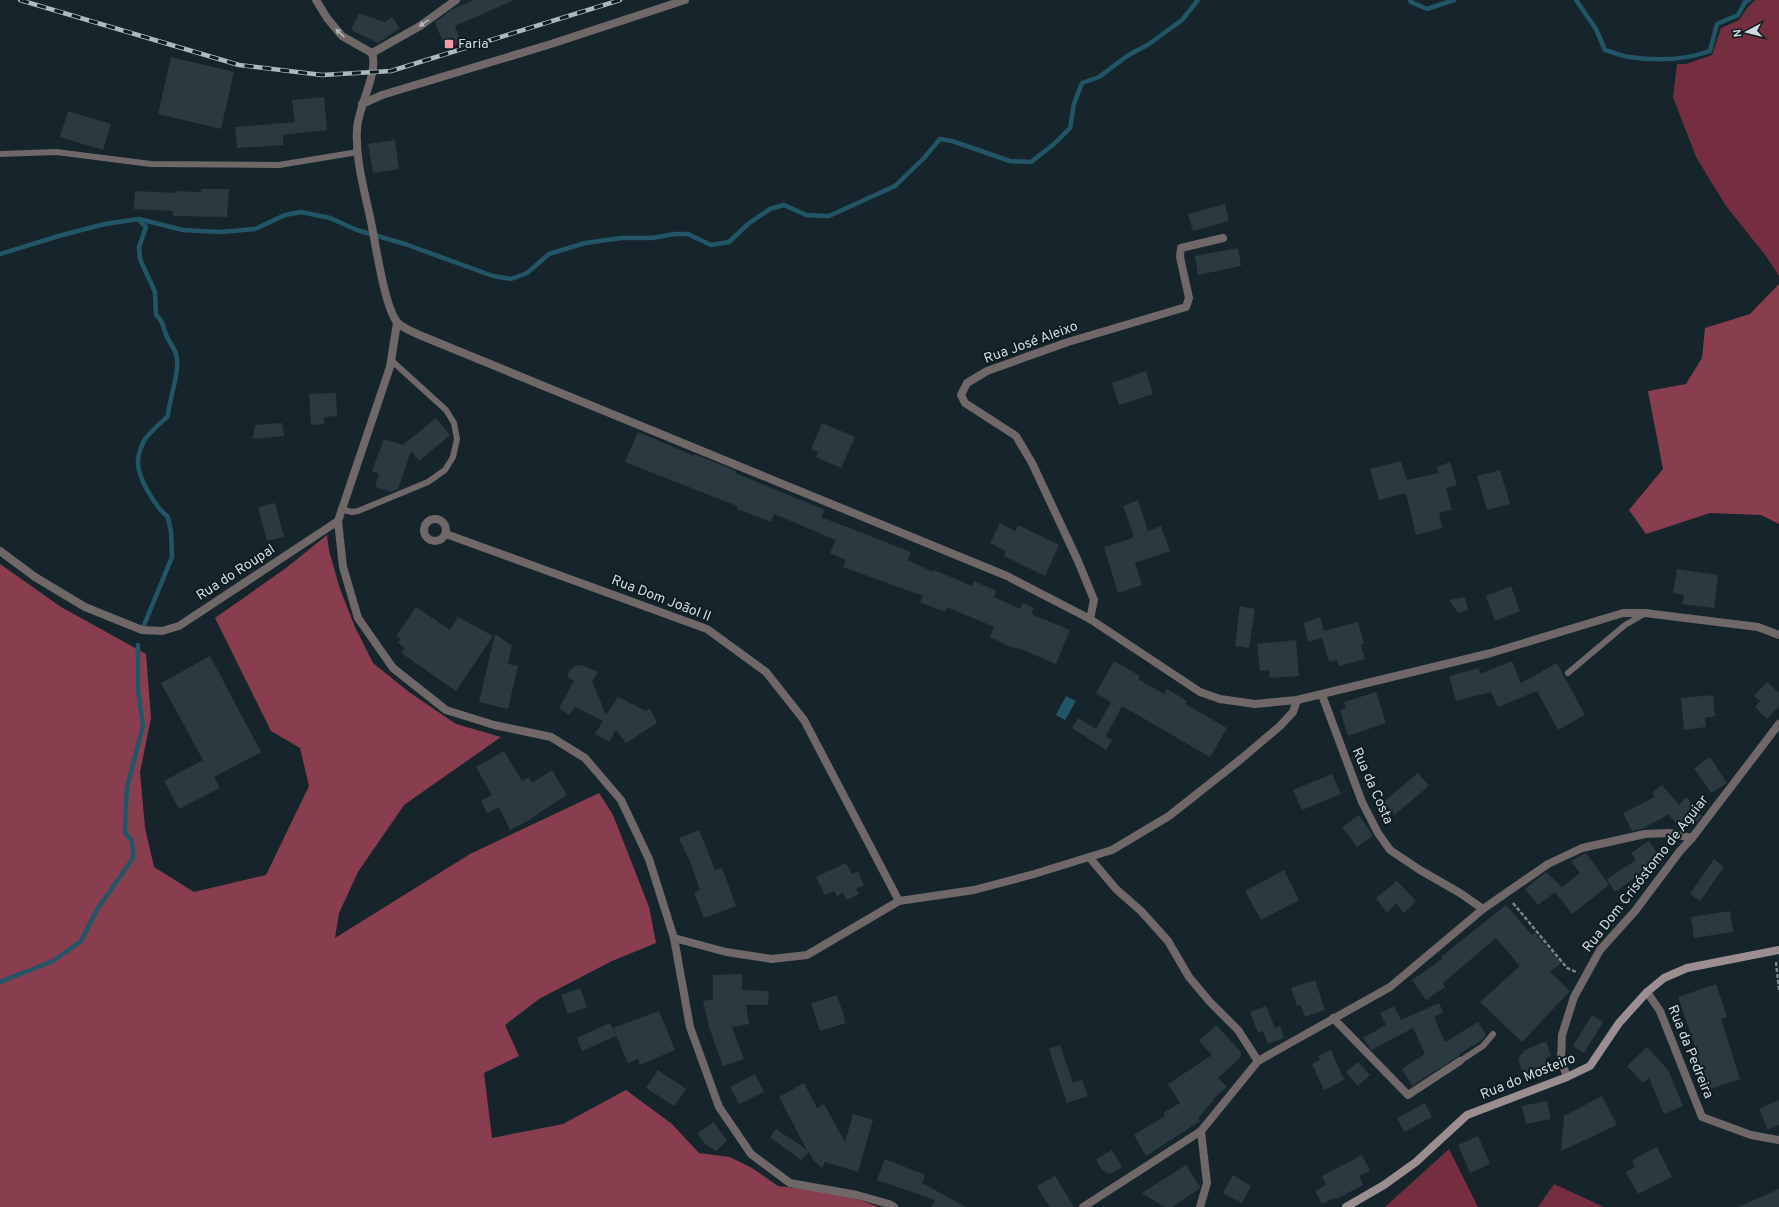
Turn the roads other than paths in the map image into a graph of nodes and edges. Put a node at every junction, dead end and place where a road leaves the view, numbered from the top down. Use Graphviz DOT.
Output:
graph roads {
  1 [pos="316,0"];
  2 [pos="456,0"];
  3 [pos="685,0"];
  4 [pos="372,54"];
  5 [pos="362,104"];
  6 [pos="358,152"];
  7 [pos="0,154"];
  8 [pos="1222,238"];
  9 [pos="397,323"];
  10 [pos="391,360"];
  11 [pos="341,509"];
  12 [pos="338,521"];
  13 [pos="446,534"];
  14 [pos="0,551"];
  15 [pos="1645,613"];
  16 [pos="1090,619"];
  17 [pos="1779,634"];
  18 [pos="1568,673"];
  19 [pos="1322,695"];
  20 [pos="1297,700"];
  21 [pos="1779,724"];
  22 [pos="1692,838"];
  23 [pos="1089,857"];
  24 [pos="899,901"];
  25 [pos="1483,909"];
  26 [pos="674,938"];
  27 [pos="1777,951"];
  28 [pos="1647,992"];
  29 [pos="1333,1018"];
  30 [pos="1493,1034"];
  31 [pos="1258,1061"];
  32 [pos="1460,1061"];
  33 [pos="1567,1077"];
  34 [pos="1201,1131"];
  35 [pos="1779,1140"];
  36 [pos="894,1207"];
  37 [pos="1083,1207"];
  38 [pos="1200,1207"];
  39 [pos="1346,1207"];
  4 -- 1 [label="street, one-way"];
  2 -- 4 [label="street, one-way"];
  3 -- 5 [label="street"];
  4 -- 5 [label="street"];
  5 -- 6 [label="street"];
  6 -- 7 [label="lane"];
  6 -- 9 [label="street"];
  8 -- 16 [label="street, Rua José Aleixo"];
  9 -- 10 [label="street"];
  9 -- 16 [label="street"];
  10 -- 11 [label="street"];
  10 -- 11 [label="lane"];
  11 -- 12 [label="street"];
  12 -- 14 [label="street, Rua do Roupal"];
  12 -- 26 [label="street"];
  13 -- 24 [label="street, Rua Dom Joãol II"];
  15 -- 17 [label="street"];
  15 -- 18 [label="lane"];
  15 -- 19 [label="street"];
  16 -- 20 [label="street"];
  19 -- 20 [label="street"];
  19 -- 25 [label="street, Rua da Costa"];
  20 -- 23 [label="street"];
  21 -- 22 [label="street, Rua Dom Crisóstomo de Aguiar"];
  22 -- 25 [label="street"];
  22 -- 33 [label="street, Rua Dom Crisóstomo de Aguiar"];
  23 -- 24 [label="street"];
  23 -- 31 [label="street"];
  24 -- 26 [label="street"];
  25 -- 29 [label="street"];
  26 -- 36 [label="street"];
  27 -- 28 [label="main road, Rua do Mosteiro"];
  28 -- 33 [label="main road, Rua do Mosteiro"];
  28 -- 35 [label="street, Rua da Pedreira"];
  29 -- 31 [label="street"];
  29 -- 32 [label="street"];
  30 -- 32 [label="lane"];
  31 -- 34 [label="street"];
  33 -- 39 [label="main road, Rua do Mosteiro"];
  34 -- 37 [label="street"];
  34 -- 38 [label="street"];
}
